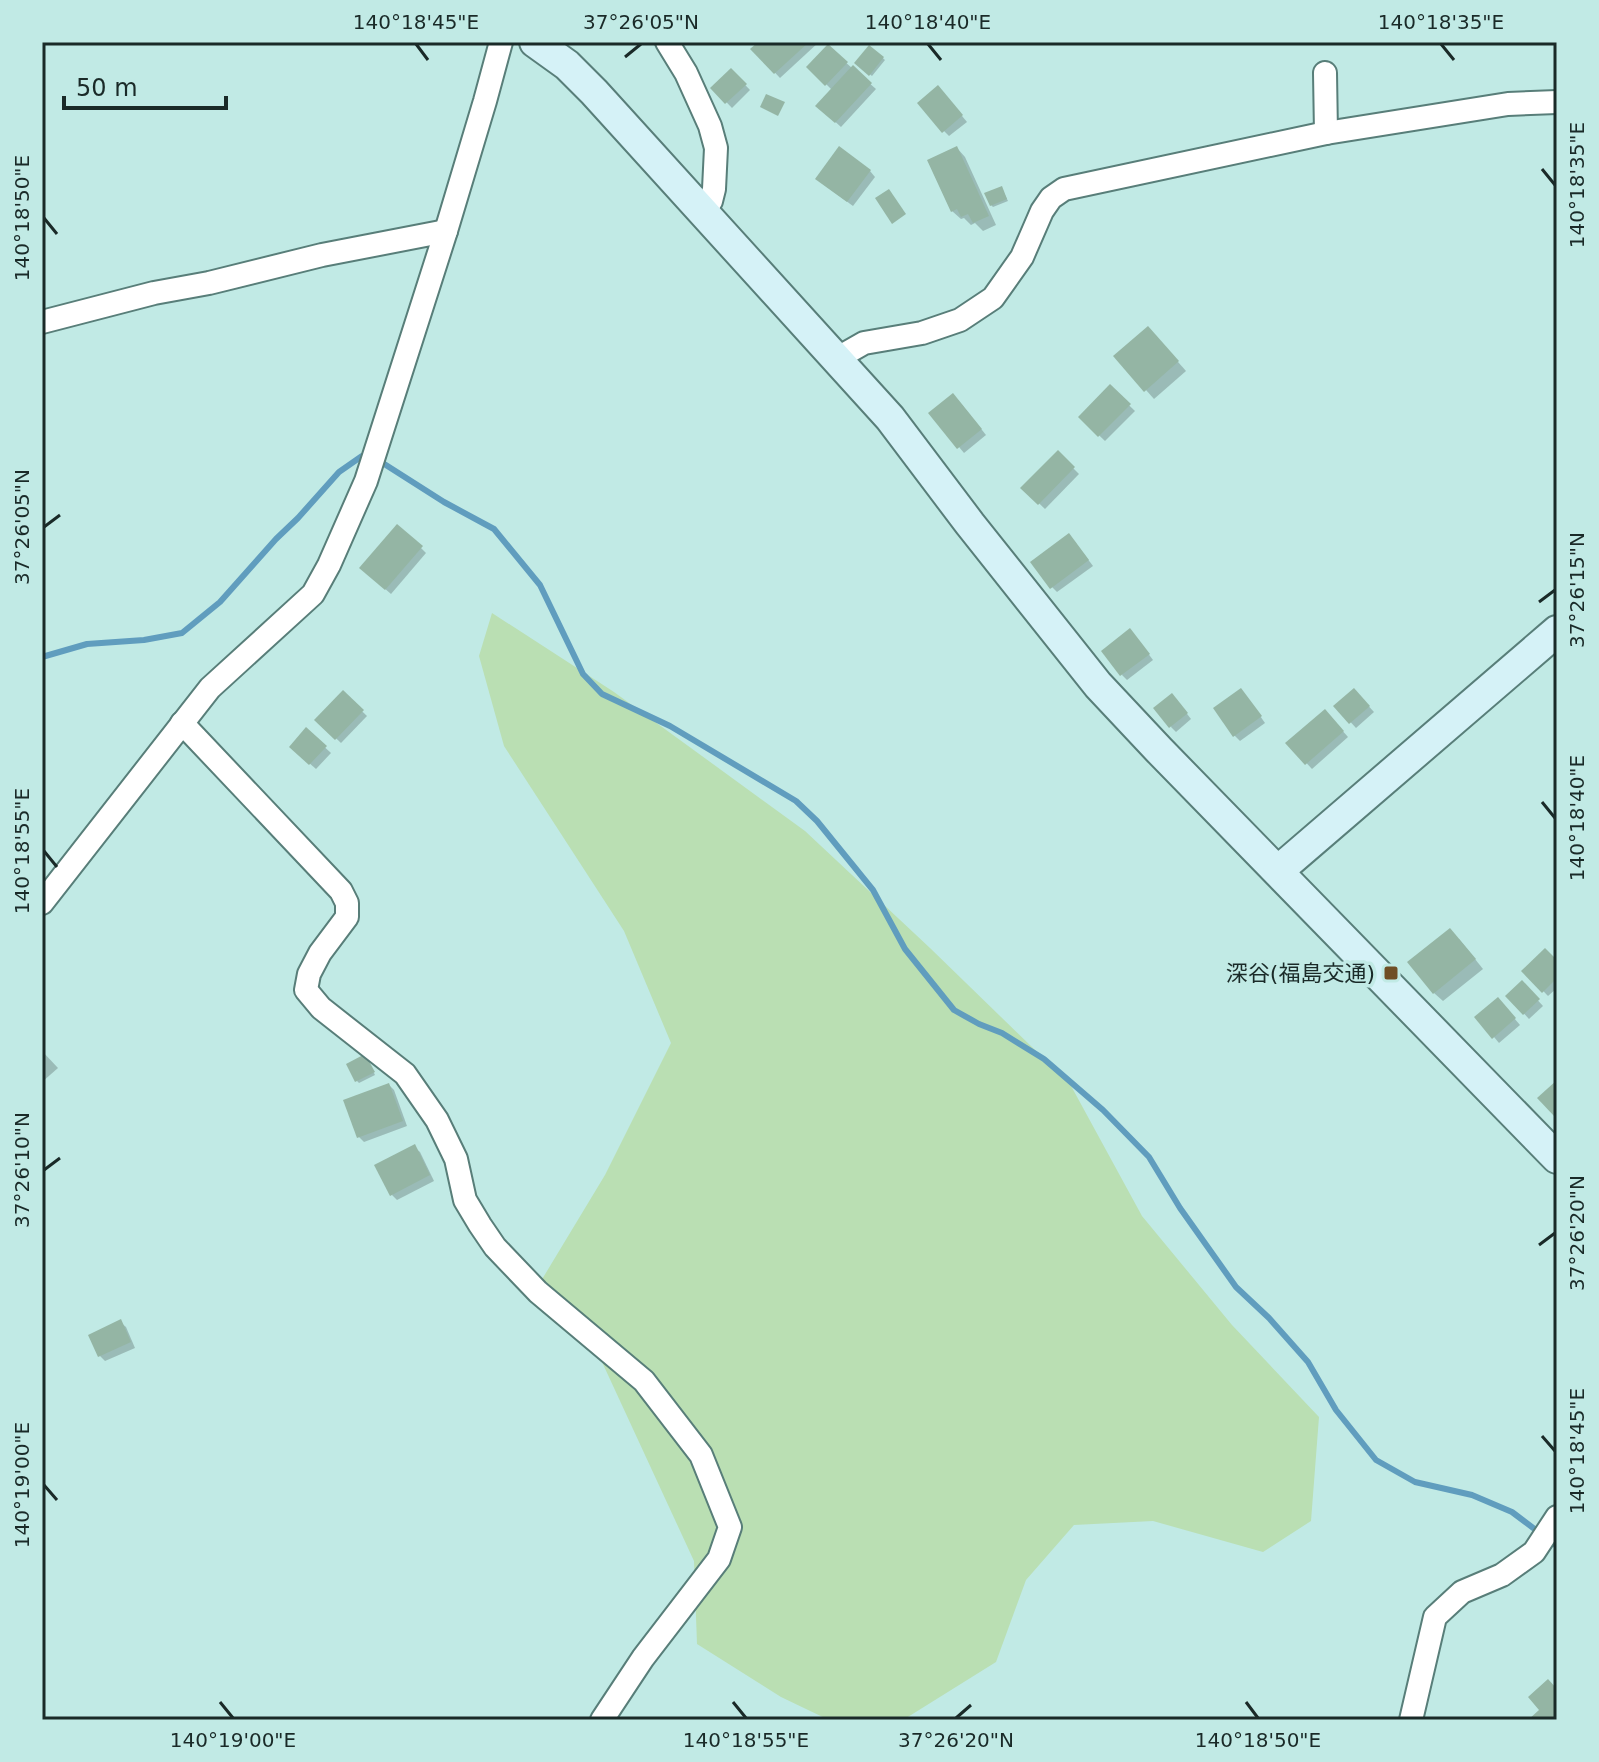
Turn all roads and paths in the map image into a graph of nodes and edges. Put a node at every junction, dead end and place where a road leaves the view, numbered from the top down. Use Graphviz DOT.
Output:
graph roads {
  1 [pos="501,42"];
  2 [pos="535,42"];
  3 [pos="667,42"];
  4 [pos="1325,73"];
  5 [pos="1557,102"];
  6 [pos="1326,133"];
  7 [pos="704,213"];
  8 [pos="446,231"];
  9 [pos="42,322"];
  10 [pos="836,359"];
  11 [pos="1557,631"];
  12 [pos="182,723"];
  13 [pos="1278,871"];
  14 [pos="42,903"];
  15 [pos="1557,1158"];
  16 [pos="1557,1517"];
  17 [pos="602,1720"];
  18 [pos="1411,1720"];
  1 -- 8 [label="street"];
  2 -- 7 [label="street"];
  3 -- 7 [label="street"];
  4 -- 6 [label="street"];
  5 -- 6 [label="street"];
  6 -- 10 [label="street"];
  7 -- 10 [label="street"];
  8 -- 9 [label="street"];
  8 -- 12 [label="street"];
  10 -- 13 [label="street"];
  11 -- 13 [label="street"];
  12 -- 14 [label="street"];
  12 -- 17 [label="street"];
  13 -- 15 [label="street"];
  16 -- 18 [label="street"];
}
